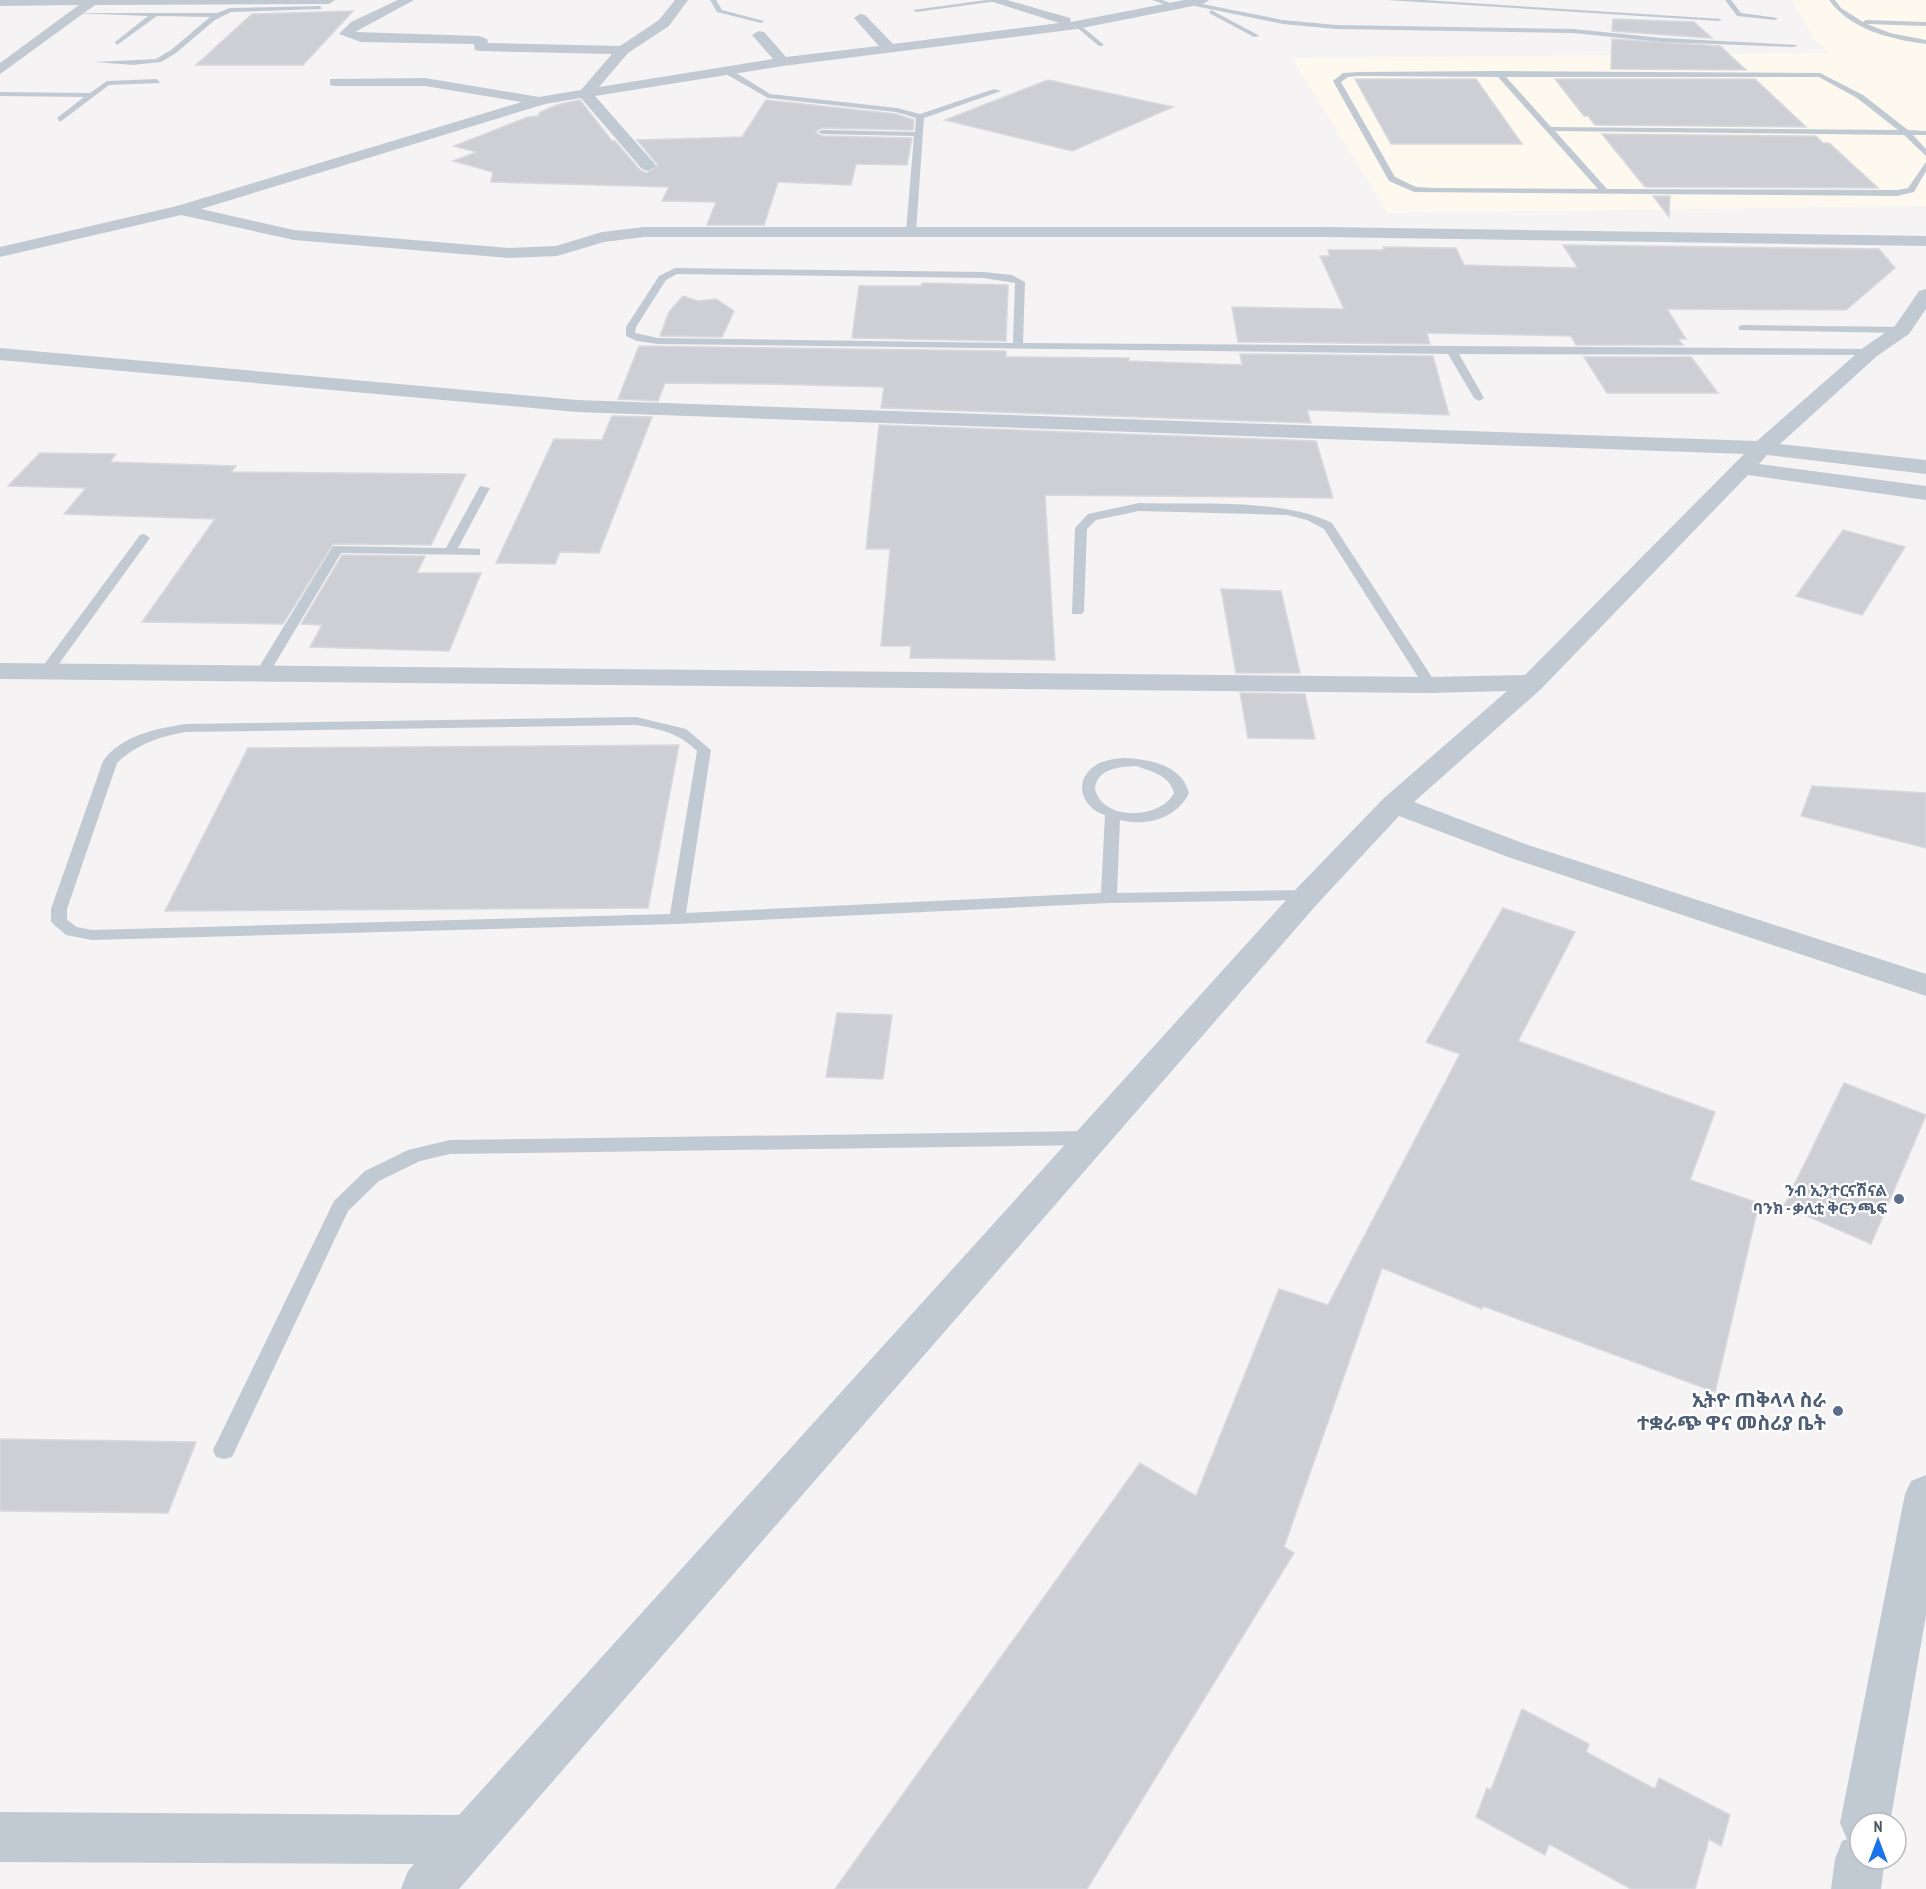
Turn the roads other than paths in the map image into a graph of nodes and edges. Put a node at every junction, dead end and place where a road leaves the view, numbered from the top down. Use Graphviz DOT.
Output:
graph roads {
  1 [pos="408,0"];
  2 [pos="682,0"];
  3 [pos="713,0"];
  4 [pos="994,0"];
  5 [pos="1155,0"];
  6 [pos="1390,0"];
  7 [pos="1728,0"];
  8 [pos="1832,0"];
  9 [pos="0,2"];
  10 [pos="92,2"];
  11 [pos="1197,3"];
  12 [pos="324,4"];
  13 [pos="1532,4"];
  14 [pos="366,5"];
  15 [pos="1174,6"];
  16 [pos="916,10"];
  17 [pos="76,14"];
  18 [pos="154,15"];
  19 [pos="218,15"];
  20 [pos="860,18"];
  21 [pos="1775,18"];
  22 [pos="1719,19"];
  23 [pos="1859,22"];
  24 [pos="1926,24"];
  25 [pos="356,25"];
  26 [pos="1077,25"];
  27 [pos="760,28"];
  28 [pos="1256,36"];
  29 [pos="1926,42"];
  30 [pos="117,43"];
  31 [pos="1101,45"];
  32 [pos="1794,45"];
  33 [pos="890,49"];
  34 [pos="623,50"];
  35 [pos="99,62"];
  36 [pos="783,62"];
  37 [pos="0,70"];
  38 [pos="727,71"];
  39 [pos="1499,74"];
  40 [pos="157,81"];
  41 [pos="335,82"];
  42 [pos="997,91"];
  43 [pos="0,94"];
  44 [pos="585,94"];
  45 [pos="90,95"];
  46 [pos="543,100"];
  47 [pos="920,117"];
  48 [pos="60,120"];
  49 [pos="1548,129"];
  50 [pos="822,132"];
  51 [pos="1904,132"];
  52 [pos="1926,133"];
  53 [pos="918,134"];
  54 [pos="1926,154"];
  55 [pos="1926,164"];
  56 [pos="648,166"];
  57 [pos="1604,191"];
  58 [pos="181,210"];
  59 [pos="911,232"];
  60 [pos="1926,241"];
  61 [pos="0,252"];
  62 [pos="1926,295"];
  63 [pos="1743,328"];
  64 [pos="1914,332"];
  65 [pos="1018,346"];
  66 [pos="1870,352"];
  67 [pos="1453,353"];
  68 [pos="0,354"];
  69 [pos="1479,398"];
  70 [pos="1753,458"];
  71 [pos="1926,467"];
  72 [pos="484,488"];
  73 [pos="1926,493"];
  74 [pos="144,538"];
  75 [pos="450,551"];
  76 [pos="476,552"];
  77 [pos="1077,611"];
  78 [pos="48,669"];
  79 [pos="0,671"];
  80 [pos="263,672"];
  81 [pos="1532,682"];
  82 [pos="1430,685"];
  83 [pos="1394,804"];
  84 [pos="1113,814"];
  85 [pos="1308,895"];
  86 [pos="1109,898"];
  87 [pos="677,919"];
  88 [pos="1926,985"];
  89 [pos="1093,1138"];
  90 [pos="224,1450"];
  91 [pos="1926,1494"];
  92 [pos="1867,1811"];
  93 [pos="0,1837"];
  94 [pos="468,1840"];
  95 [pos="1858,1871"];
  96 [pos="426,1889"];
  97 [pos="1856,1889"];
  1 -- 25 [label="street"];
  2 -- 34 [label="street"];
  3 -- 27 [label="lane"];
  4 -- 16 [label="lane"];
  4 -- 26 [label="street"];
  5 -- 15 [label="lane"];
  6 -- 13 [label="lane"];
  7 -- 21 [label="lane"];
  8 -- 23 [label="lane"];
  9 -- 10 [label="street"];
  10 -- 12 [label="street"];
  10 -- 17 [label="street"];
  11 -- 15 [label="street"];
  11 -- 28 [label="lane"];
  11 -- 32 [label="lane"];
  12 -- 19 [label="lane"];
  13 -- 22 [label="lane"];
  14 -- 25 [label="street"];
  15 -- 26 [label="street"];
  17 -- 18 [label="lane"];
  17 -- 37 [label="street"];
  18 -- 19 [label="lane"];
  18 -- 30 [label="lane"];
  19 -- 35 [label="lane"];
  20 -- 33 [label="street"];
  23 -- 24 [label="lane"];
  23 -- 29 [label="lane"];
  25 -- 34 [label="street"];
  26 -- 31 [label="lane"];
  26 -- 33 [label="street"];
  27 -- 36 [label="street"];
  33 -- 36 [label="street"];
  34 -- 44 [label="street"];
  36 -- 38 [label="street"];
  38 -- 44 [label="street"];
  38 -- 47 [label="lane"];
  39 -- 49 [label="lane"];
  39 -- 51 [label="lane"];
  39 -- 57 [label="lane"];
  40 -- 45 [label="lane"];
  41 -- 46 [label="street"];
  42 -- 47 [label="lane"];
  43 -- 45 [label="lane"];
  44 -- 46 [label="street"];
  44 -- 56 [label="street"];
  45 -- 48 [label="lane"];
  46 -- 58 [label="street"];
  47 -- 53 [label="lane"];
  49 -- 51 [label="lane"];
  49 -- 57 [label="lane"];
  50 -- 53 [label="lane"];
  51 -- 52 [label="lane"];
  51 -- 54 [label="lane"];
  53 -- 59 [label="lane"];
  55 -- 57 [label="lane"];
  58 -- 59 [label="street"];
  58 -- 61 [label="street"];
  59 -- 60 [label="street"];
  62 -- 64 [label="street"];
  63 -- 64 [label="lane"];
  64 -- 66 [label="street"];
  65 -- 65 [label="lane"];
  65 -- 67 [label="lane"];
  66 -- 67 [label="lane"];
  66 -- 70 [label="street"];
  67 -- 69 [label="lane"];
  68 -- 70 [label="street"];
  70 -- 71 [label="street"];
  70 -- 73 [label="street"];
  70 -- 81 [label="street"];
  72 -- 75 [label="lane"];
  74 -- 78 [label="lane"];
  75 -- 76 [label="lane"];
  75 -- 80 [label="lane"];
  77 -- 82 [label="lane"];
  78 -- 79 [label="street"];
  78 -- 80 [label="street"];
  80 -- 82 [label="street"];
  81 -- 82 [label="street"];
  81 -- 83 [label="street"];
  83 -- 85 [label="street"];
  83 -- 88 [label="street"];
  84 -- 84 [label="lane"];
  84 -- 86 [label="lane"];
  85 -- 86 [label="lane"];
  85 -- 89 [label="street"];
  86 -- 87 [label="lane"];
  87 -- 87 [label="lane"];
  89 -- 90 [label="lane"];
  89 -- 94 [label="street"];
  91 -- 92 [label="street"];
  93 -- 94 [label="street"];
  94 -- 96 [label="street"];
  95 -- 97 [label="street"];
}
